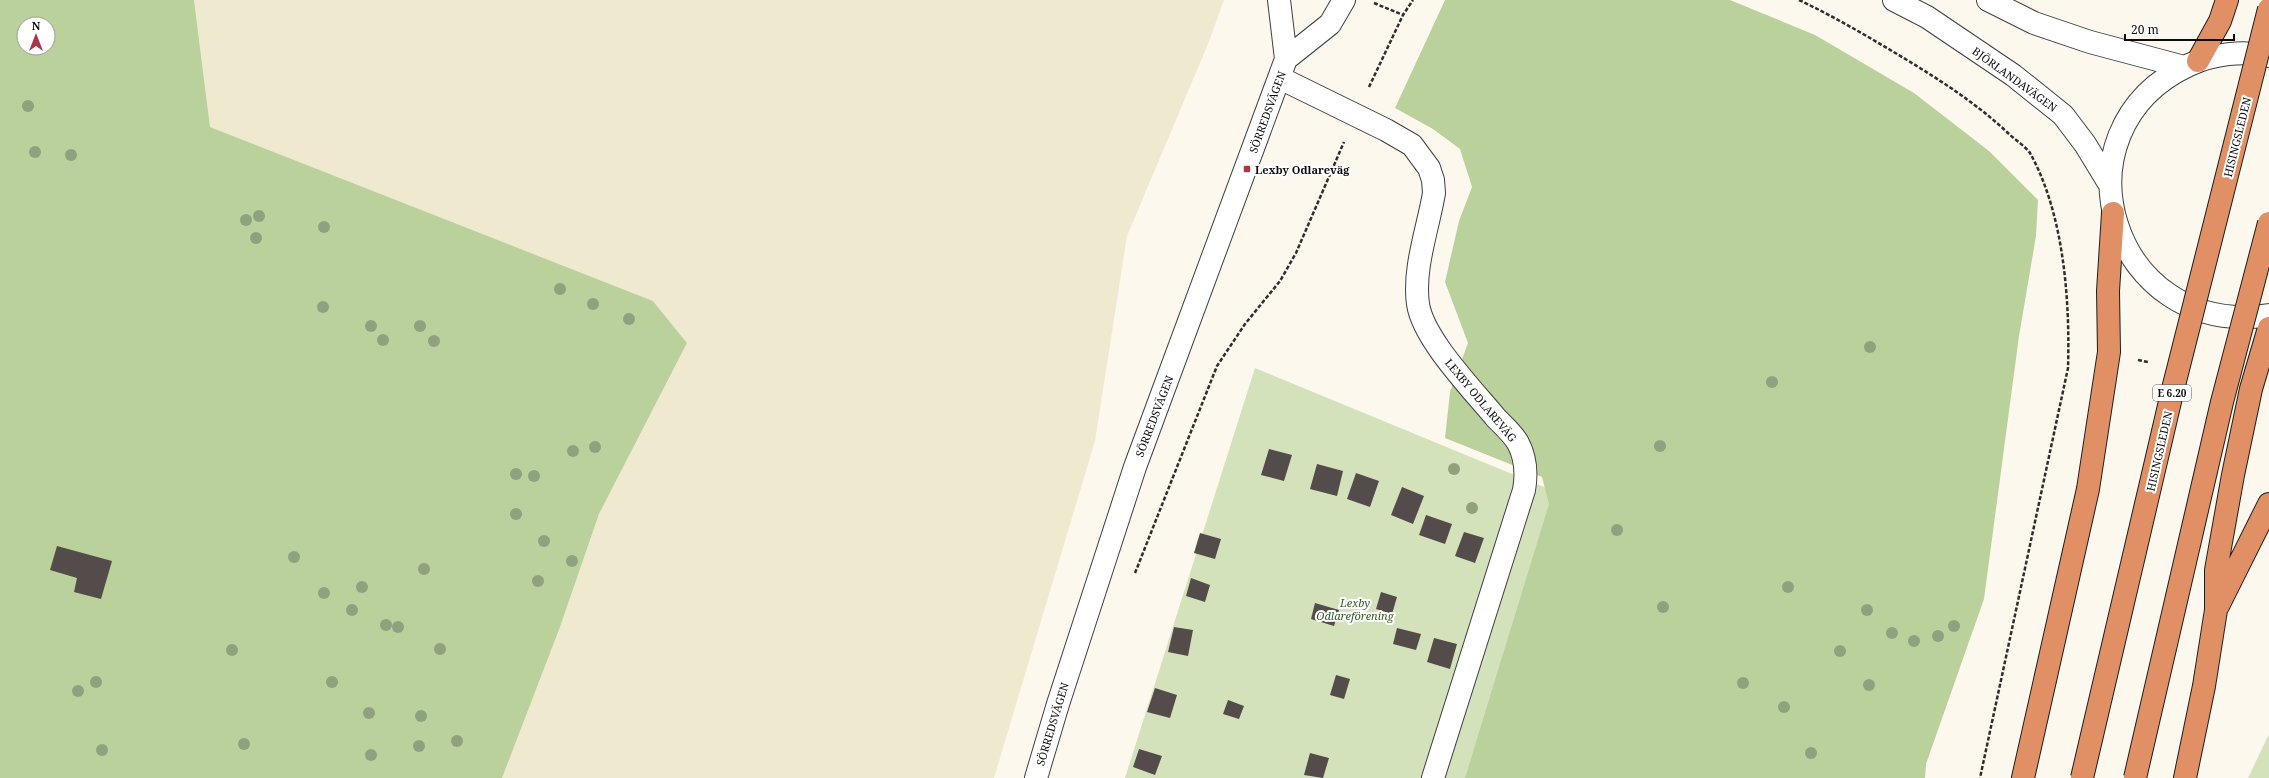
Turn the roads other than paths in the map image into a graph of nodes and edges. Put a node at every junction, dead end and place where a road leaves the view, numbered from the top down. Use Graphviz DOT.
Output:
graph roads {
  1 [pos="1279,0"];
  2 [pos="1344,0"];
  3 [pos="1894,0"];
  4 [pos="1988,0"];
  5 [pos="2227,0"];
  6 [pos="2269,9"];
  7 [pos="2269,56"];
  8 [pos="2191,64"];
  9 [pos="1283,69"];
  10 [pos="2110,185"];
  11 [pos="2113,213"];
  12 [pos="2269,223"];
  13 [pos="2269,315"];
  14 [pos="2269,328"];
  15 [pos="2269,504"];
  16 [pos="2216,610"];
  17 [pos="1036,778"];
  18 [pos="1433,778"];
  19 [pos="2022,778"];
  20 [pos="2082,778"];
  21 [pos="2135,778"];
  22 [pos="2186,778"];
  1 -- 9 [label="street, SÖRREDSVÄGEN"];
  2 -- 9 [label="street, SÖRREDSVÄGEN"];
  3 -- 10 [label="street, BJÖRLANDAVÄGEN"];
  4 -- 8 [label="street"];
  5 -- 8 [label="highway"];
  6 -- 20 [label="highway, HISINGSLEDEN / E 6.20, bridge"];
  7 -- 8 [label="street"];
  8 -- 10 [label="street"];
  9 -- 17 [label="street, SÖRREDSVÄGEN"];
  9 -- 18 [label="street, LEXBY ODLAREVÄG"];
  10 -- 11 [label="street"];
  11 -- 13 [label="street"];
  11 -- 19 [label="highway"];
  12 -- 21 [label="highway, bridge"];
  14 -- 16 [label="highway"];
  15 -- 16 [label="highway"];
  16 -- 22 [label="highway"];
}
